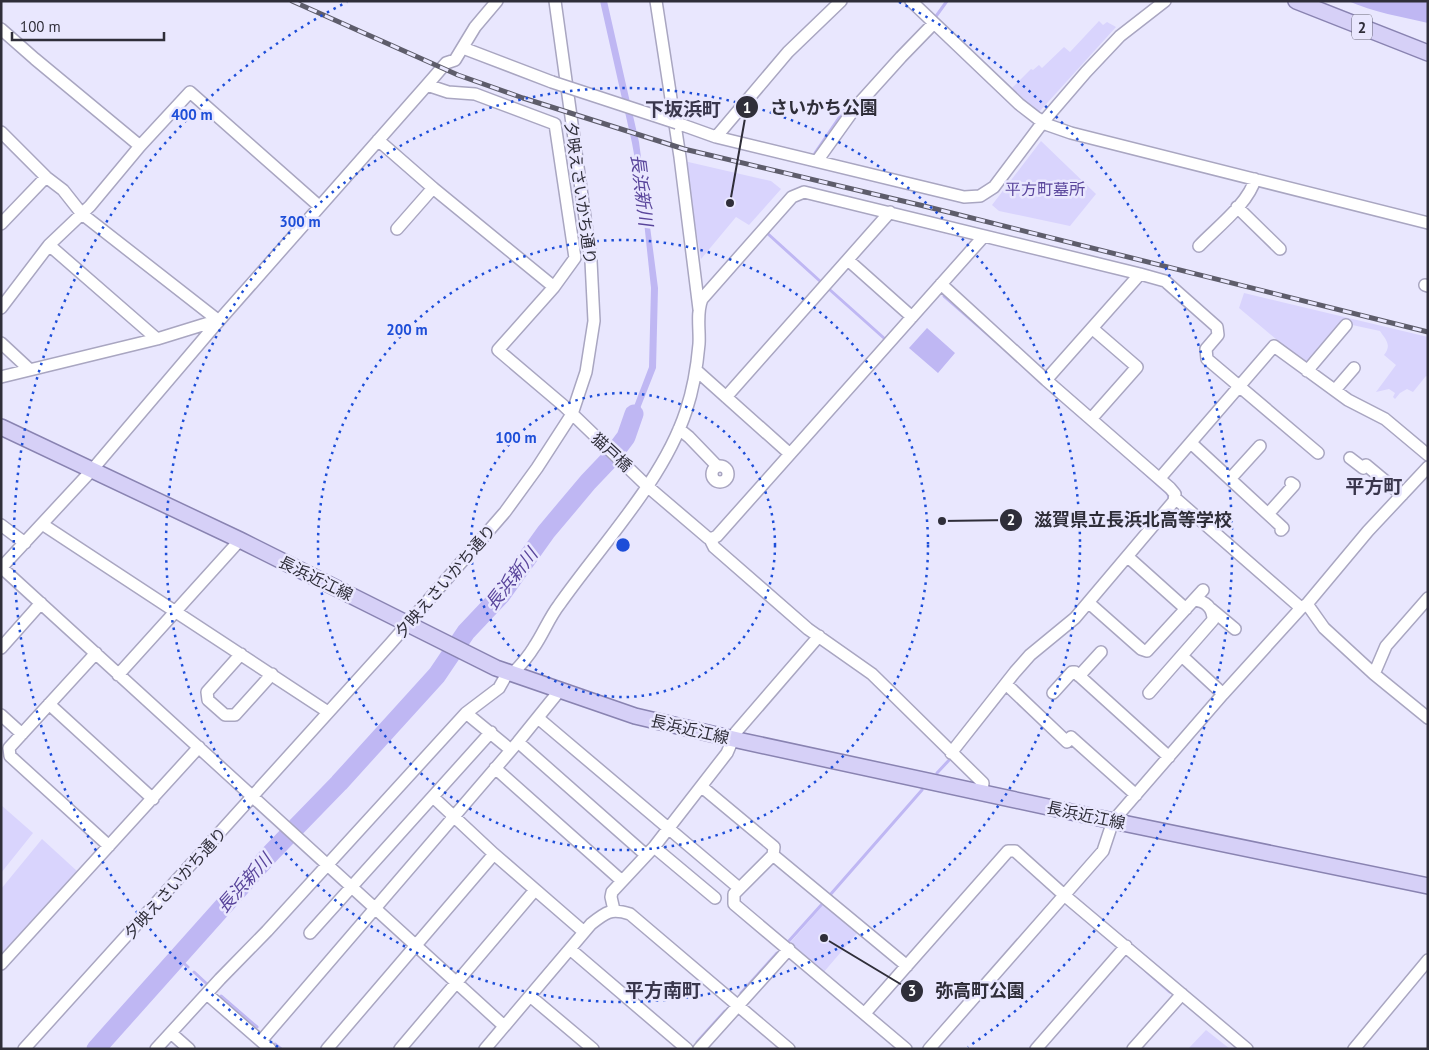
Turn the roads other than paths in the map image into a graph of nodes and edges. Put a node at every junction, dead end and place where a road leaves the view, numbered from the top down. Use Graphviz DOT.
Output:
graph roads {
  1 [pos="497,1"];
  2 [pos="555,1"];
  3 [pos="656,1"];
  4 [pos="841,1"];
  5 [pos="911,1"];
  6 [pos="1165,1"];
  7 [pos="1296,1"];
  8 [pos="934,23"];
  9 [pos="1,28"];
  10 [pos="462,48"];
  11 [pos="1428,53"];
  12 [pos="427,85"];
  13 [pos="1043,122"];
  14 [pos="1,132"];
  15 [pos="716,137"];
  16 [pos="378,140"];
  17 [pos="140,146"];
  18 [pos="817,161"];
  19 [pos="46,177"];
  20 [pos="1255,179"];
  21 [pos="433,188"];
  22 [pos="319,206"];
  23 [pos="1237,207"];
  24 [pos="890,212"];
  25 [pos="82,214"];
  26 [pos="1428,223"];
  27 [pos="1,224"];
  28 [pos="398,229"];
  29 [pos="984,236"];
  30 [pos="49,245"];
  31 [pos="1199,246"];
  32 [pos="1280,249"];
  33 [pos="848,260"];
  34 [pos="1140,274"];
  35 [pos="941,284"];
  36 [pos="554,287"];
  37 [pos="1,308"];
  38 [pos="699,312"];
  39 [pos="912,317"];
  40 [pos="218,322"];
  41 [pos="1346,325"];
  42 [pos="1093,329"];
  43 [pos="157,339"];
  44 [pos="1,343"];
  45 [pos="1354,368"];
  46 [pos="30,369"];
  47 [pos="696,370"];
  48 [pos="1307,371"];
  49 [pos="1,377"];
  50 [pos="1046,380"];
  51 [pos="1240,386"];
  52 [pos="1335,390"];
  53 [pos="726,397"];
  54 [pos="572,414"];
  55 [pos="1091,419"];
  56 [pos="1,427"];
  57 [pos="679,429"];
  58 [pos="1191,443"];
  59 [pos="1260,446"];
  60 [pos="1318,453"];
  61 [pos="790,454"];
  62 [pos="1428,455"];
  63 [pos="1350,458"];
  64 [pos="717,466"];
  65 [pos="92,470"];
  66 [pos="1427,470"];
  67 [pos="1160,478"];
  68 [pos="1230,479"];
  69 [pos="644,483"];
  70 [pos="1291,483"];
  71 [pos="1402,494"];
  72 [pos="1175,498"];
  73 [pos="1268,514"];
  74 [pos="42,524"];
  75 [pos="1,525"];
  76 [pos="1281,530"];
  77 [pos="710,538"];
  78 [pos="240,540"];
  79 [pos="25,543"];
  80 [pos="1128,557"];
  81 [pos="1,568"];
  82 [pos="1203,590"];
  83 [pos="1428,598"];
  84 [pos="41,603"];
  85 [pos="1089,603"];
  86 [pos="1190,604"];
  87 [pos="1304,606"];
  88 [pos="1211,609"];
  89 [pos="176,611"];
  90 [pos="408,624"];
  91 [pos="1235,630"];
  92 [pos="819,636"];
  93 [pos="1,648"];
  94 [pos="1101,652"];
  95 [pos="96,653"];
  96 [pos="241,654"];
  97 [pos="1182,656"];
  98 [pos="505,671"];
  99 [pos="272,674"];
  100 [pos="1374,674"];
  101 [pos="118,675"];
  102 [pos="1079,676"];
  103 [pos="1006,684"];
  104 [pos="560,690"];
  105 [pos="1053,693"];
  106 [pos="1149,693"];
  107 [pos="1223,694"];
  108 [pos="49,704"];
  109 [pos="328,712"];
  110 [pos="466,713"];
  111 [pos="1,715"];
  112 [pos="538,718"];
  113 [pos="1428,718"];
  114 [pos="491,732"];
  115 [pos="22,734"];
  116 [pos="734,739"];
  117 [pos="514,746"];
  118 [pos="199,748"];
  119 [pos="951,753"];
  120 [pos="1169,757"];
  121 [pos="496,768"];
  122 [pos="702,787"];
  123 [pos="982,792"];
  124 [pos="1136,795"];
  125 [pos="253,797"];
  126 [pos="433,797"];
  127 [pos="153,799"];
  128 [pos="454,818"];
  129 [pos="1113,821"];
  130 [pos="669,828"];
  131 [pos="109,846"];
  132 [pos="650,851"];
  133 [pos="494,854"];
  134 [pos="773,855"];
  135 [pos="324,862"];
  136 [pos="622,881"];
  137 [pos="1428,886"];
  138 [pos="352,887"];
  139 [pos="740,888"];
  140 [pos="534,890"];
  141 [pos="1064,894"];
  142 [pos="715,898"];
  143 [pos="376,909"];
  144 [pos="614,910"];
  145 [pos="584,932"];
  146 [pos="310,933"];
  147 [pos="416,946"];
  148 [pos="1126,946"];
  149 [pos="570,949"];
  150 [pos="789,950"];
  151 [pos="1428,960"];
  152 [pos="1,964"];
  153 [pos="907,966"];
  154 [pos="456,983"];
  155 [pos="206,994"];
  156 [pos="1182,994"];
  157 [pos="530,996"];
  158 [pos="738,1005"];
  159 [pos="865,1014"];
  160 [pos="504,1026"];
  161 [pos="171,1033"];
  162 [pos="266,1045"];
  163 [pos="24,1049"];
  164 [pos="156,1049"];
  165 [pos="190,1049"];
  166 [pos="326,1049"];
  167 [pos="400,1049"];
  168 [pos="485,1049"];
  169 [pos="593,1049"];
  170 [pos="687,1049"];
  171 [pos="699,1049"];
  172 [pos="789,1049"];
  173 [pos="906,1049"];
  174 [pos="929,1049"];
  175 [pos="1036,1049"];
  176 [pos="1133,1049"];
  177 [pos="1248,1049"];
  178 [pos="1354,1049"];
  1 -- 10 [label="street"];
  2 -- 54 [label="street, 夕映えさいかち通り"];
  3 -- 38 [label="street"];
  4 -- 15 [label="street"];
  5 -- 8 [label="street"];
  6 -- 13 [label="street"];
  7 -- 11 [label="main road, 2"];
  8 -- 13 [label="street"];
  8 -- 18 [label="street"];
  9 -- 17 [label="street"];
  10 -- 12 [label="street"];
  10 -- 15 [label="street, bridge"];
  12 -- 16 [label="street"];
  12 -- 36 [label="street"];
  13 -- 18 [label="street"];
  13 -- 20 [label="street"];
  14 -- 19 [label="street"];
  15 -- 18 [label="street"];
  16 -- 21 [label="street"];
  16 -- 22 [label="street"];
  17 -- 22 [label="street"];
  17 -- 25 [label="street"];
  19 -- 25 [label="street"];
  19 -- 27 [label="street"];
  20 -- 23 [label="street"];
  20 -- 26 [label="street"];
  21 -- 28 [label="street"];
  21 -- 36 [label="street"];
  22 -- 40 [label="street"];
  23 -- 31 [label="street"];
  23 -- 32 [label="street"];
  24 -- 29 [label="street"];
  24 -- 33 [label="street"];
  24 -- 38 [label="street"];
  25 -- 30 [label="street"];
  25 -- 40 [label="street"];
  29 -- 34 [label="street"];
  29 -- 35 [label="street"];
  30 -- 37 [label="street"];
  30 -- 43 [label="street"];
  33 -- 39 [label="street"];
  33 -- 53 [label="street"];
  34 -- 42 [label="street"];
  34 -- 51 [label="street"];
  35 -- 39 [label="street"];
  35 -- 50 [label="street"];
  36 -- 54 [label="street, 猫戸橋"];
  38 -- 47 [label="street"];
  39 -- 61 [label="street"];
  40 -- 43 [label="street"];
  40 -- 65 [label="street"];
  41 -- 48 [label="street"];
  42 -- 50 [label="street"];
  42 -- 55 [label="street"];
  43 -- 46 [label="street"];
  44 -- 46 [label="street"];
  45 -- 52 [label="street"];
  46 -- 49 [label="street"];
  47 -- 53 [label="street"];
  47 -- 57 [label="street"];
  48 -- 51 [label="street"];
  48 -- 52 [label="street"];
  50 -- 55 [label="street"];
  51 -- 58 [label="street"];
  51 -- 60 [label="street"];
  52 -- 62 [label="street"];
  53 -- 61 [label="street"];
  54 -- 69 [label="street, 猫戸橋"];
  54 -- 90 [label="street, 夕映えさいかち通り"];
  55 -- 67 [label="street"];
  56 -- 65 [label="main road, 長浜近江線"];
  57 -- 64 [label="street"];
  57 -- 69 [label="street"];
  58 -- 67 [label="street"];
  58 -- 68 [label="street"];
  59 -- 68 [label="street"];
  61 -- 77 [label="street"];
  63 -- 71 [label="street"];
  65 -- 74 [label="street"];
  65 -- 78 [label="main road, 長浜近江線"];
  66 -- 71 [label="street"];
  67 -- 72 [label="street"];
  68 -- 73 [label="street"];
  69 -- 77 [label="street, 猫戸橋"];
  69 -- 98 [label="street"];
  70 -- 73 [label="street"];
  71 -- 87 [label="street"];
  72 -- 80 [label="street"];
  72 -- 87 [label="street"];
  73 -- 76 [label="street"];
  74 -- 79 [label="street"];
  74 -- 89 [label="street"];
  75 -- 79 [label="street"];
  77 -- 92 [label="street, 猫戸橋"];
  78 -- 89 [label="street"];
  78 -- 90 [label="main road, 長浜近江線"];
  79 -- 81 [label="street"];
  80 -- 85 [label="street"];
  80 -- 86 [label="street"];
  81 -- 84 [label="street"];
  82 -- 86 [label="street"];
  83 -- 100 [label="street"];
  84 -- 93 [label="street"];
  84 -- 95 [label="street"];
  85 -- 86 [label="street"];
  85 -- 103 [label="street"];
  86 -- 88 [label="street"];
  87 -- 100 [label="street"];
  87 -- 107 [label="street"];
  88 -- 91 [label="street"];
  88 -- 97 [label="street"];
  89 -- 96 [label="street"];
  89 -- 101 [label="street"];
  90 -- 98 [label="main road, 長浜近江線"];
  90 -- 109 [label="street, 夕映えさいかち通り"];
  92 -- 116 [label="street"];
  92 -- 119 [label="street, 猫戸橋"];
  94 -- 102 [label="street"];
  95 -- 101 [label="street"];
  95 -- 108 [label="street"];
  96 -- 99 [label="street"];
  96 -- 99 [label="street"];
  97 -- 106 [label="street"];
  97 -- 107 [label="street"];
  98 -- 104 [label="main road, 長浜近江線"];
  98 -- 110 [label="street"];
  99 -- 109 [label="street"];
  100 -- 113 [label="street"];
  101 -- 118 [label="street"];
  102 -- 105 [label="street"];
  102 -- 120 [label="street"];
  103 -- 119 [label="street"];
  103 -- 124 [label="street"];
  104 -- 112 [label="street"];
  104 -- 116 [label="main road, 長浜近江線"];
  107 -- 120 [label="street"];
  108 -- 115 [label="street"];
  108 -- 127 [label="street"];
  109 -- 125 [label="street, 夕映えさいかち通り"];
  110 -- 114 [label="street"];
  110 -- 135 [label="street"];
  111 -- 115 [label="street"];
  112 -- 117 [label="street"];
  112 -- 130 [label="street"];
  114 -- 117 [label="street"];
  114 -- 126 [label="street"];
  115 -- 131 [label="street"];
  116 -- 122 [label="street"];
  116 -- 123 [label="main road, 長浜近江線"];
  117 -- 121 [label="street"];
  117 -- 132 [label="street"];
  118 -- 125 [label="street"];
  118 -- 127 [label="street"];
  119 -- 123 [label="street, 猫戸橋"];
  120 -- 124 [label="street"];
  121 -- 128 [label="street"];
  121 -- 136 [label="street"];
  122 -- 130 [label="street"];
  122 -- 134 [label="street"];
  123 -- 129 [label="main road, 長浜近江線"];
  124 -- 129 [label="street"];
  125 -- 135 [label="street"];
  125 -- 163 [label="street, 夕映えさいかち通り"];
  126 -- 128 [label="street"];
  126 -- 138 [label="street"];
  127 -- 131 [label="street"];
  128 -- 133 [label="street"];
  128 -- 143 [label="street"];
  129 -- 137 [label="main road, 長浜近江線"];
  129 -- 141 [label="street"];
  130 -- 132 [label="street"];
  130 -- 139 [label="street"];
  131 -- 152 [label="street"];
  132 -- 136 [label="street"];
  132 -- 142 [label="street"];
  133 -- 140 [label="street"];
  133 -- 147 [label="street"];
  134 -- 139 [label="street"];
  134 -- 153 [label="street"];
  135 -- 138 [label="street"];
  135 -- 155 [label="street"];
  136 -- 144 [label="street"];
  138 -- 143 [label="street"];
  138 -- 146 [label="street"];
  139 -- 150 [label="street"];
  140 -- 145 [label="street"];
  140 -- 154 [label="street"];
  141 -- 148 [label="street"];
  141 -- 153 [label="street"];
  141 -- 174 [label="street"];
  143 -- 147 [label="street"];
  143 -- 162 [label="street"];
  144 -- 145 [label="street"];
  144 -- 158 [label="street"];
  145 -- 149 [label="street"];
  147 -- 154 [label="street"];
  147 -- 166 [label="street"];
  148 -- 156 [label="street"];
  148 -- 175 [label="street"];
  149 -- 157 [label="street"];
  149 -- 170 [label="street"];
  150 -- 158 [label="street"];
  150 -- 159 [label="street"];
  151 -- 178 [label="street"];
  153 -- 159 [label="street"];
  154 -- 160 [label="street"];
  154 -- 167 [label="street"];
  155 -- 161 [label="street"];
  155 -- 162 [label="street"];
  156 -- 176 [label="street"];
  156 -- 177 [label="street"];
  157 -- 160 [label="street"];
  157 -- 169 [label="street"];
  158 -- 171 [label="street"];
  158 -- 172 [label="street"];
  159 -- 173 [label="street"];
  160 -- 168 [label="street"];
  161 -- 164 [label="street"];
  161 -- 165 [label="street"];
}
